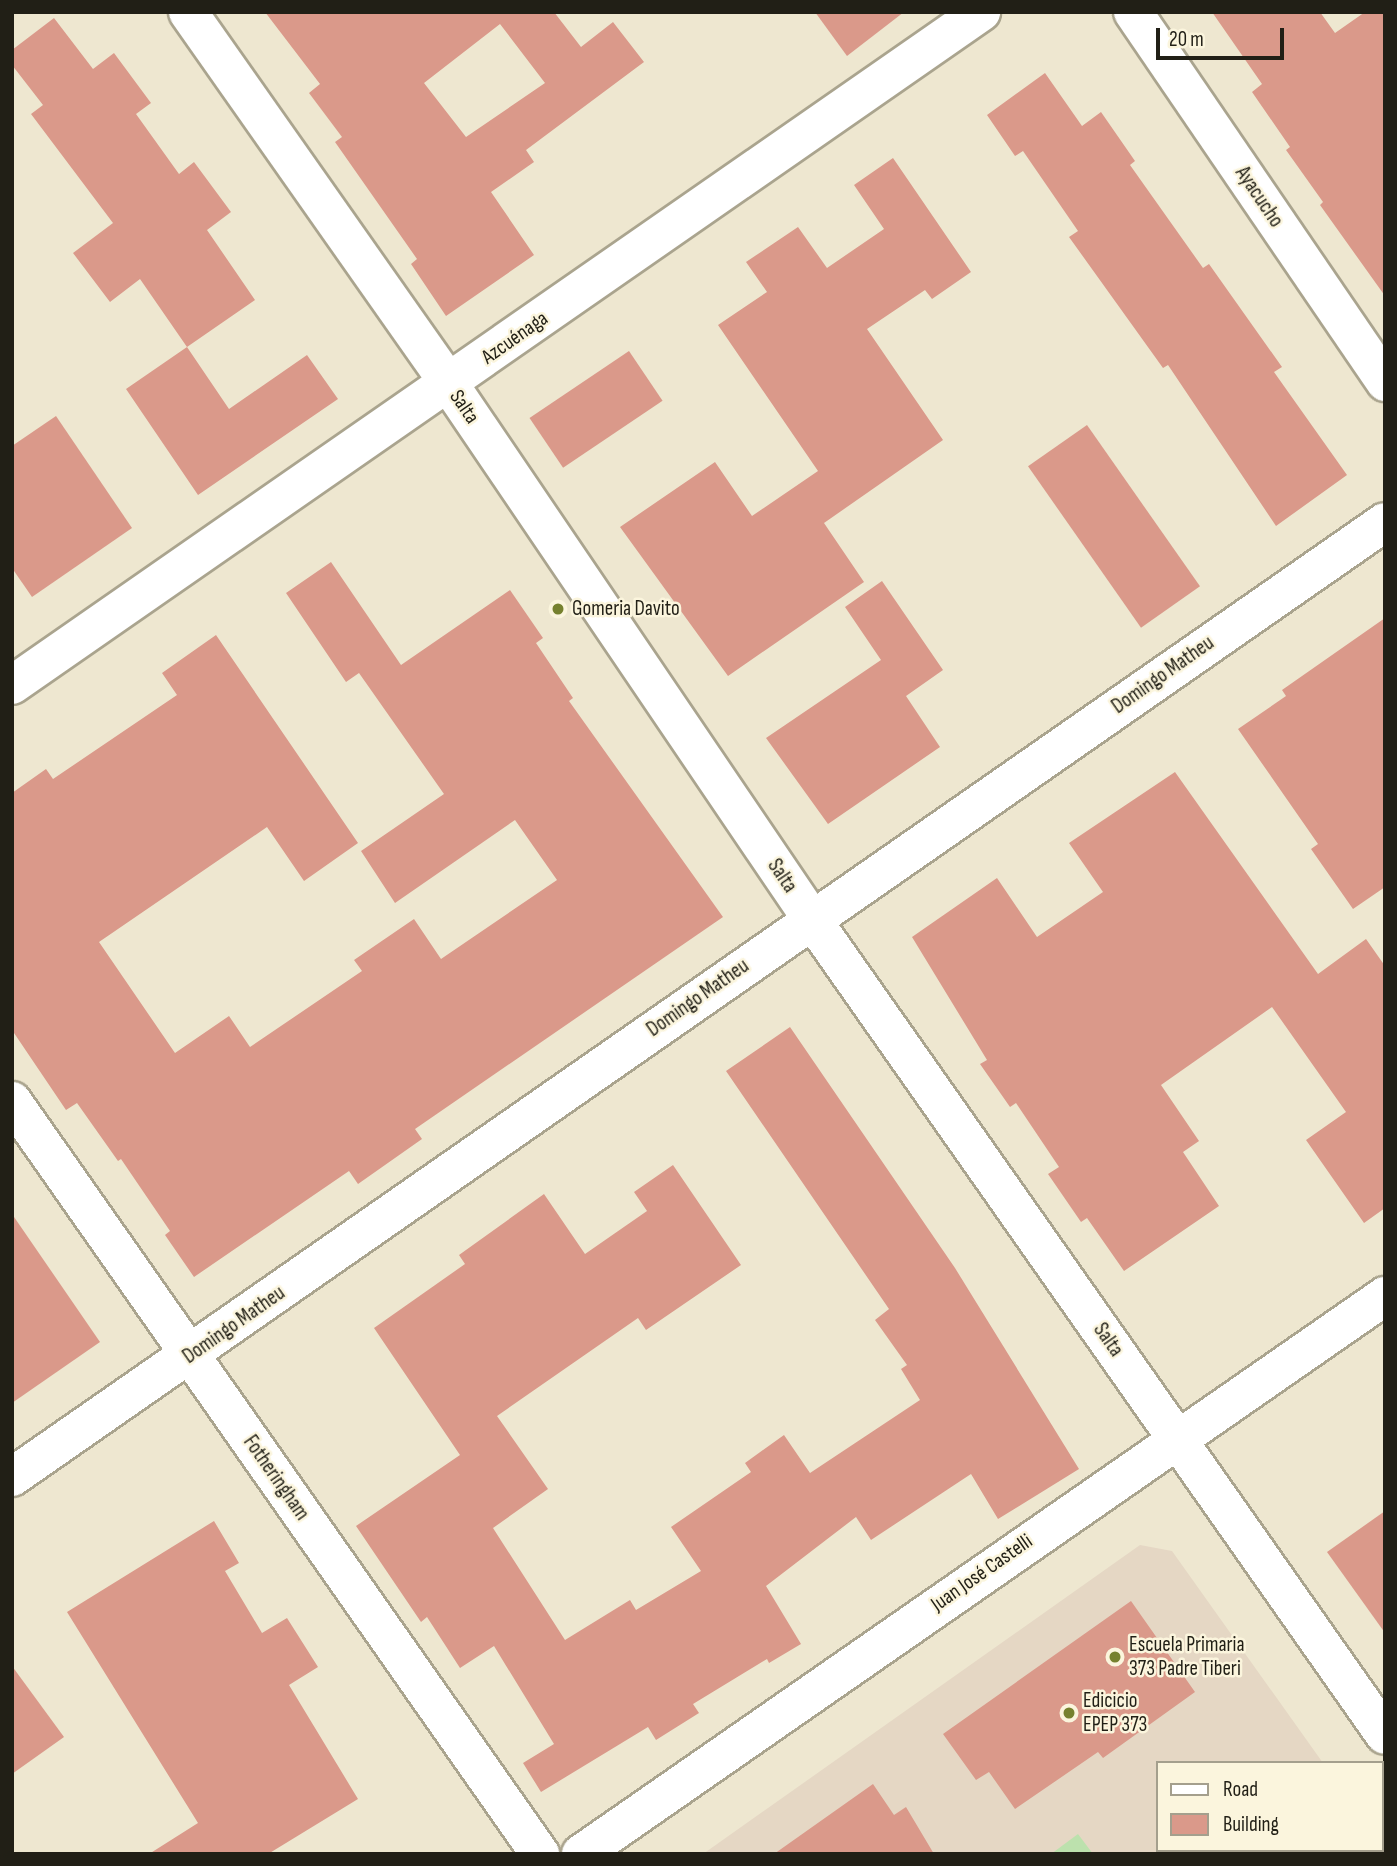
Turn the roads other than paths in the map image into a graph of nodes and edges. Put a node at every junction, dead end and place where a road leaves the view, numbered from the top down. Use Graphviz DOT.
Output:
graph roads {
  1 [pos="188,12"];
  2 [pos="981,12"];
  3 [pos="1133,12"];
  4 [pos="1385,382"];
  5 [pos="449,384"];
  6 [pos="1385,522"];
  7 [pos="12,685"];
  8 [pos="811,918"];
  9 [pos="12,1101"];
  10 [pos="1385,1296"];
  11 [pos="191,1355"];
  12 [pos="1176,1437"];
  13 [pos="12,1477"];
  14 [pos="1385,1735"];
  15 [pos="540,1854"];
  16 [pos="581,1854"];
  1 -- 5 [label="street, Salta"];
  2 -- 5 [label="street, Azcuénaga"];
  3 -- 4 [label="street, Ayacucho"];
  5 -- 7 [label="street, Azcuénaga"];
  5 -- 8 [label="street, Salta"];
  6 -- 8 [label="street, Domingo Matheu"];
  8 -- 11 [label="street, Domingo Matheu"];
  8 -- 12 [label="street, Salta"];
  9 -- 11 [label="street, Fotheringham"];
  10 -- 12 [label="street, Juan José Castelli"];
  11 -- 13 [label="street, Domingo Matheu"];
  11 -- 15 [label="street, Fotheringham"];
  12 -- 14 [label="street, Salta"];
  12 -- 16 [label="street, Juan José Castelli"];
}
